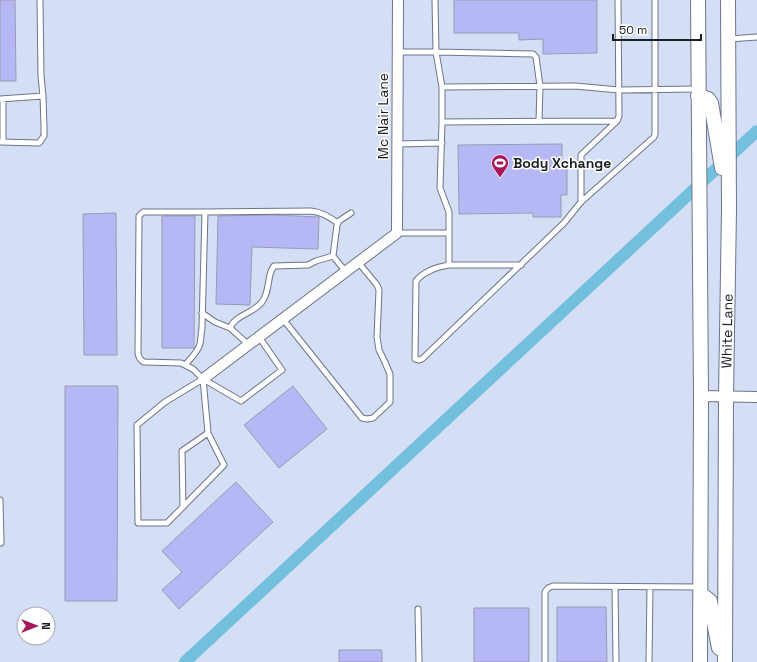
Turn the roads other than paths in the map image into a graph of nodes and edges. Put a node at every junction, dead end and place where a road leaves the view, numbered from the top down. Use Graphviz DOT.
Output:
graph roads {
  1 [pos="40,0"];
  2 [pos="398,0"];
  3 [pos="436,0"];
  4 [pos="618,0"];
  5 [pos="655,0"];
  6 [pos="698,0"];
  7 [pos="728,0"];
  8 [pos="757,37"];
  9 [pos="728,39"];
  10 [pos="397,52"];
  11 [pos="436,52"];
  12 [pos="540,86"];
  13 [pos="442,87"];
  14 [pos="619,90"];
  15 [pos="654,90"];
  16 [pos="698,92"];
  17 [pos="43,96"];
  18 [pos="2,99"];
  19 [pos="539,121"];
  20 [pos="617,121"];
  21 [pos="442,122"];
  22 [pos="1,142"];
  23 [pos="442,143"];
  24 [pos="397,144"];
  25 [pos="581,202"];
  26 [pos="729,210"];
  27 [pos="205,212"];
  28 [pos="350,213"];
  29 [pos="338,223"];
  30 [pos="397,232"];
  31 [pos="449,233"];
  32 [pos="333,256"];
  33 [pos="358,262"];
  34 [pos="449,264"];
  35 [pos="521,265"];
  36 [pos="346,272"];
  37 [pos="202,313"];
  38 [pos="283,319"];
  39 [pos="230,328"];
  40 [pos="259,337"];
  41 [pos="249,345"];
  42 [pos="185,365"];
  43 [pos="203,379"];
  44 [pos="701,396"];
  45 [pos="726,396"];
  46 [pos="757,397"];
  47 [pos="208,433"];
  48 [pos="0,500"];
  49 [pos="183,507"];
  50 [pos="1,543"];
  51 [pos="615,587"];
  52 [pos="650,587"];
  53 [pos="701,590"];
  54 [pos="418,609"];
  55 [pos="419,662"];
  56 [pos="545,662"];
  57 [pos="616,662"];
  58 [pos="649,662"];
  59 [pos="700,662"];
  60 [pos="722,662"];
  61 [pos="725,662"];
  1 -- 17 [label="lane"];
  2 -- 10 [label="street, Mc Nair Lane"];
  3 -- 11 [label="lane"];
  4 -- 14 [label="lane"];
  5 -- 15 [label="lane"];
  6 -- 16 [label="main road, White Lane"];
  7 -- 9 [label="main road, White Lane"];
  8 -- 9 [label="lane"];
  9 -- 26 [label="main road, White Lane"];
  10 -- 11 [label="lane"];
  10 -- 24 [label="street, Mc Nair Lane"];
  11 -- 12 [label="lane"];
  11 -- 13 [label="lane"];
  12 -- 13 [label="lane"];
  12 -- 14 [label="lane"];
  12 -- 19 [label="lane"];
  13 -- 21 [label="lane"];
  14 -- 15 [label="lane"];
  14 -- 20 [label="lane"];
  15 -- 16 [label="lane"];
  15 -- 25 [label="lane"];
  16 -- 26 [label="main road"];
  16 -- 44 [label="main road, White Lane"];
  17 -- 18 [label="lane"];
  17 -- 22 [label="lane"];
  18 -- 22 [label="lane"];
  19 -- 20 [label="lane"];
  19 -- 21 [label="lane"];
  20 -- 25 [label="lane"];
  21 -- 23 [label="lane"];
  23 -- 24 [label="lane"];
  23 -- 31 [label="lane"];
  24 -- 30 [label="street, Mc Nair Lane"];
  25 -- 35 [label="lane"];
  26 -- 45 [label="main road, White Lane"];
  27 -- 29 [label="lane"];
  27 -- 37 [label="lane"];
  27 -- 42 [label="lane"];
  28 -- 29 [label="lane"];
  29 -- 32 [label="lane"];
  30 -- 31 [label="lane"];
  30 -- 33 [label="street"];
  31 -- 34 [label="lane"];
  32 -- 36 [label="lane"];
  32 -- 39 [label="lane"];
  33 -- 36 [label="street"];
  33 -- 38 [label="lane"];
  34 -- 35 [label="lane"];
  34 -- 35 [label="lane"];
  36 -- 38 [label="street"];
  37 -- 39 [label="lane"];
  37 -- 42 [label="lane"];
  38 -- 40 [label="street"];
  39 -- 41 [label="lane"];
  40 -- 41 [label="street"];
  40 -- 43 [label="lane"];
  41 -- 43 [label="street"];
  42 -- 43 [label="lane"];
  43 -- 47 [label="lane"];
  43 -- 49 [label="lane"];
  44 -- 45 [label="street"];
  44 -- 53 [label="main road, White Lane"];
  45 -- 46 [label="street"];
  45 -- 61 [label="main road, White Lane"];
  47 -- 49 [label="lane"];
  47 -- 49 [label="lane"];
  48 -- 50 [label="lane"];
  51 -- 52 [label="lane"];
  51 -- 56 [label="lane"];
  51 -- 57 [label="lane"];
  52 -- 53 [label="lane"];
  52 -- 58 [label="lane"];
  53 -- 59 [label="main road, White Lane"];
  53 -- 60 [label="main road"];
  54 -- 55 [label="lane"];
}
